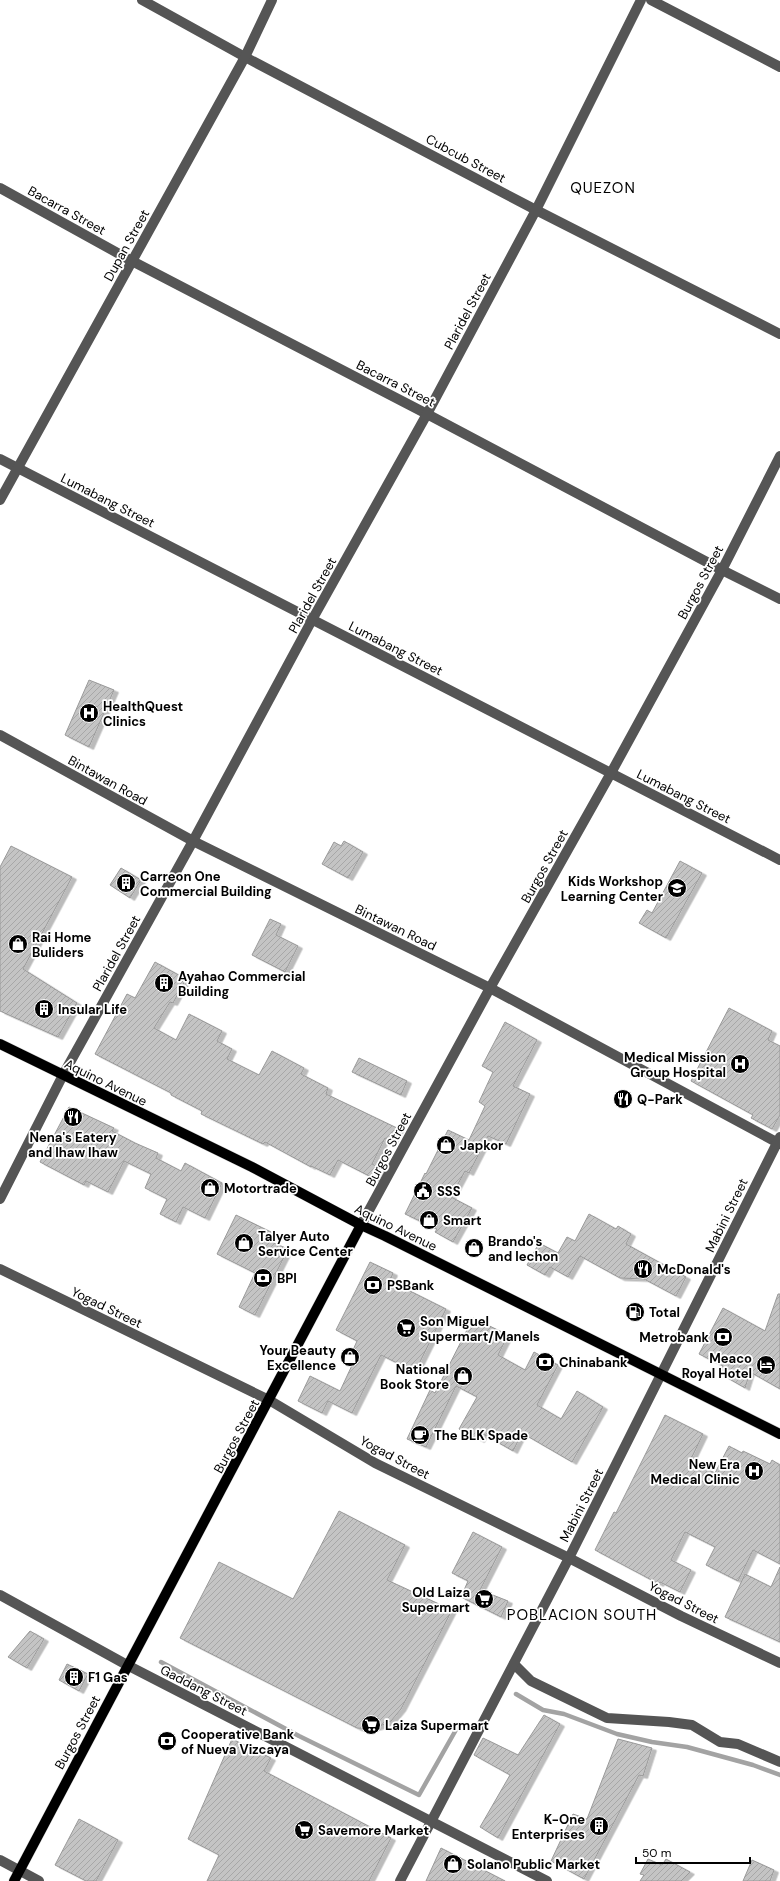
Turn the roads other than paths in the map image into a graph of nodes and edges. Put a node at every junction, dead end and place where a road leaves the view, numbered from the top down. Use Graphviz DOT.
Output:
graph roads {
  1 [pos="142,0"];
  2 [pos="272,0"];
  3 [pos="641,0"];
  4 [pos="651,0"];
  5 [pos="245,57"];
  6 [pos="780,67"];
  7 [pos="0,188"];
  8 [pos="536,210"];
  9 [pos="132,261"];
  10 [pos="780,334"];
  11 [pos="427,414"];
  12 [pos="780,456"];
  13 [pos="0,459"];
  14 [pos="17,468"];
  15 [pos="0,500"];
  16 [pos="722,570"];
  17 [pos="780,599"];
  18 [pos="312,620"];
  19 [pos="0,735"];
  20 [pos="611,773"];
  21 [pos="193,841"];
  22 [pos="780,860"];
  23 [pos="490,988"];
  24 [pos="0,1044"];
  25 [pos="63,1075"];
  26 [pos="779,1141"];
  27 [pos="0,1199"];
  28 [pos="361,1225"];
  29 [pos="0,1269"];
  30 [pos="662,1374"];
  31 [pos="269,1400"];
  32 [pos="780,1434"];
  33 [pos="569,1558"];
  34 [pos="0,1595"];
  35 [pos="780,1663"];
  36 [pos="514,1664"];
  37 [pos="127,1665"];
  38 [pos="780,1762"];
  39 [pos="432,1823"];
  40 [pos="0,1860"];
  41 [pos="20,1870"];
  42 [pos="14,1881"];
  43 [pos="39,1881"];
  44 [pos="400,1881"];
  45 [pos="547,1881"];
  1 -- 5 [label="street, Cubcub Street"];
  2 -- 5 [label="street, Dupan Street"];
  3 -- 8 [label="street, Plaridel Street"];
  4 -- 6 [label="street"];
  5 -- 8 [label="street, Cubcub Street"];
  5 -- 9 [label="street, Dupan Street"];
  7 -- 9 [label="street, Bacarra Street"];
  8 -- 10 [label="street, Cubcub Street"];
  8 -- 11 [label="street, Plaridel Street"];
  9 -- 11 [label="street, Bacarra Street"];
  9 -- 14 [label="street, Dupan Street"];
  11 -- 16 [label="street, Bacarra Street"];
  11 -- 18 [label="street, Plaridel Street"];
  12 -- 16 [label="street, Burgos Street"];
  13 -- 14 [label="street, Lumabang Street"];
  14 -- 15 [label="street, Dupan Street"];
  14 -- 18 [label="street, Lumabang Street"];
  16 -- 17 [label="street, Bacarra Street"];
  16 -- 20 [label="street, Burgos Street"];
  18 -- 20 [label="street, Lumabang Street"];
  18 -- 21 [label="street, Plaridel Street"];
  19 -- 21 [label="street, Bintawan Road"];
  20 -- 22 [label="street, Lumabang Street"];
  20 -- 23 [label="street, Burgos Street"];
  21 -- 23 [label="street, Bintawan Road"];
  21 -- 25 [label="street, Plaridel Street"];
  23 -- 26 [label="street, Bintawan Road"];
  23 -- 28 [label="street, Burgos Street"];
  24 -- 25 [label="main road, Aquino Avenue"];
  25 -- 27 [label="street, Plaridel Street"];
  25 -- 28 [label="main road, Aquino Avenue"];
  26 -- 30 [label="street, Mabini Street"];
  28 -- 30 [label="main road, Aquino Avenue"];
  28 -- 31 [label="main road, Burgos Street"];
  29 -- 31 [label="street, Yogad Street"];
  30 -- 32 [label="main road, Aquino Avenue"];
  30 -- 33 [label="street, Mabini Street"];
  31 -- 33 [label="street, Yogad Street"];
  31 -- 37 [label="main road, Burgos Street"];
  33 -- 35 [label="street, Yogad Street"];
  33 -- 36 [label="street, Mabini Street"];
  34 -- 37 [label="street, Gaddang Street"];
  36 -- 38 [label="street"];
  36 -- 39 [label="street, Mabini Street"];
  37 -- 39 [label="street, Gaddang Street"];
  37 -- 41 [label="main road, Burgos Street"];
  39 -- 44 [label="street, Mabini Street"];
  39 -- 45 [label="street, Gaddang Street"];
  40 -- 41 [label="street"];
  41 -- 42 [label="main road, Burgos Street"];
  41 -- 43 [label="street"];
}
